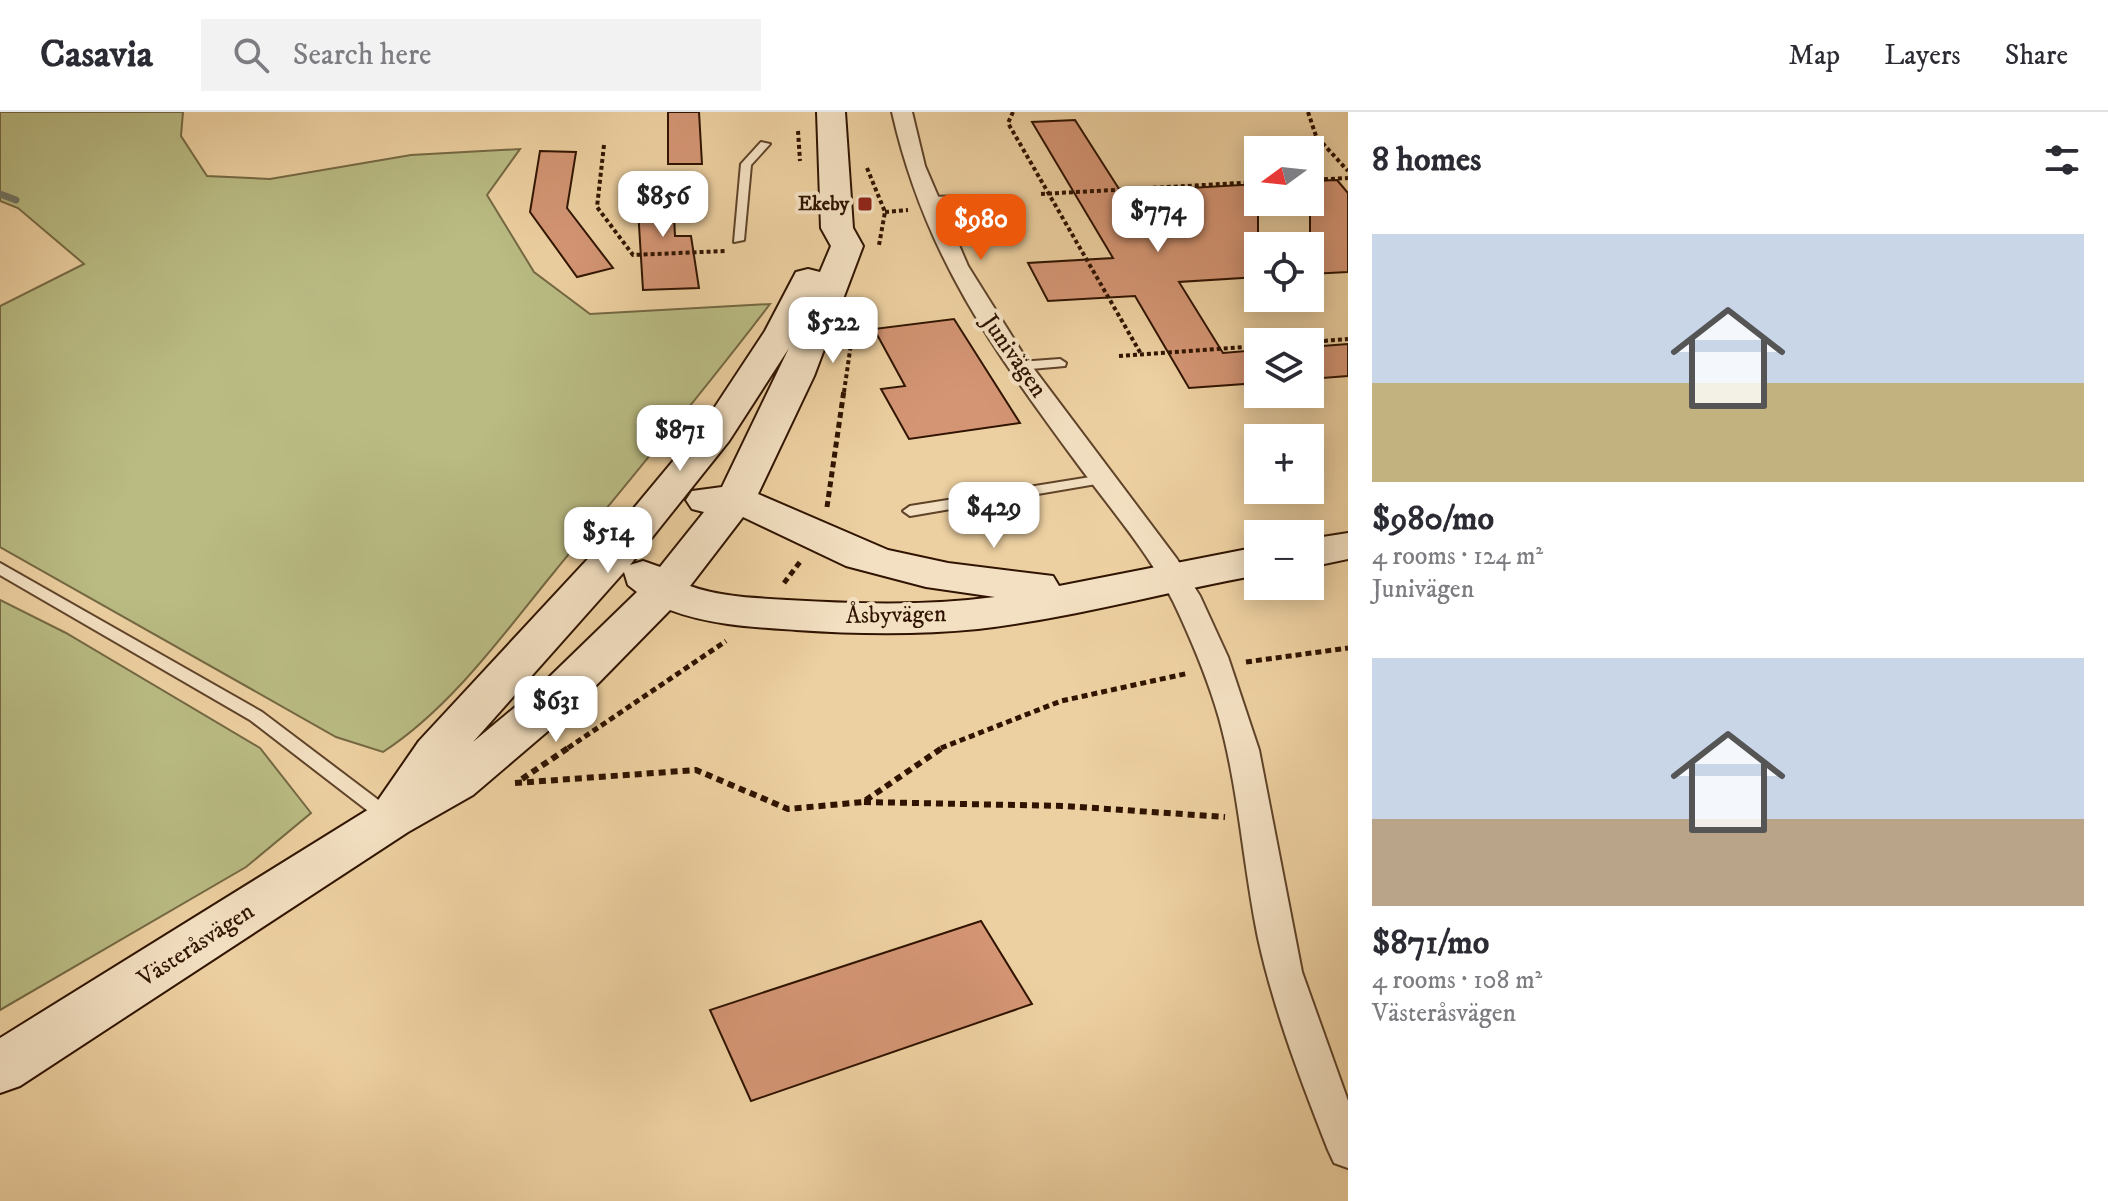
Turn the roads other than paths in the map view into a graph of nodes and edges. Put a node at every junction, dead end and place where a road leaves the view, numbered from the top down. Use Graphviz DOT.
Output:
graph roads {
  1 [pos="831,112"];
  2 [pos="902,112"];
  3 [pos="765,144"];
  4 [pos="975,199"];
  5 [pos="925,200"];
  6 [pos="837,228"];
  7 [pos="738,240"];
  8 [pos="1060,363"];
  9 [pos="1019,366"];
  10 [pos="1103,479"];
  11 [pos="736,499"];
  12 [pos="910,511"];
  13 [pos="640,526"];
  14 [pos="1348,546"];
  15 [pos="1324,550"];
  16 [pos="1244,564"];
  17 [pos="0,568"];
  18 [pos="1175,576"];
  19 [pos="1128,584"];
  20 [pos="662,593"];
  21 [pos="391,819"];
  22 [pos="0,1068"];
  23 [pos="1348,1150"];
  1 -- 6 [label="street, Västeråsvägen"];
  2 -- 5 [label="street, Junivägen"];
  3 -- 7 [label="lane"];
  4 -- 5 [label="lane"];
  5 -- 9 [label="street, Junivägen"];
  6 -- 11 [label="street, Västeråsvägen"];
  6 -- 13 [label="street, Västeråsvägen"];
  8 -- 9 [label="lane"];
  9 -- 10 [label="street, Junivägen"];
  10 -- 12 [label="lane"];
  10 -- 18 [label="street, Junivägen"];
  11 -- 13 [label="street"];
  11 -- 19 [label="street, Åsbyvägen"];
  11 -- 20 [label="street, Västeråsvägen"];
  13 -- 20 [label="street"];
  13 -- 21 [label="street, Västeråsvägen"];
  14 -- 15 [label="street"];
  16 -- 18 [label="street, Åsbyvägen"];
  17 -- 21 [label="lane"];
  18 -- 19 [label="street, Åsbyvägen"];
  18 -- 23 [label="street, Junivägen"];
  19 -- 20 [label="street, Åsbyvägen"];
  20 -- 21 [label="street, Västeråsvägen"];
  21 -- 22 [label="street, Västeråsvägen"];
}
